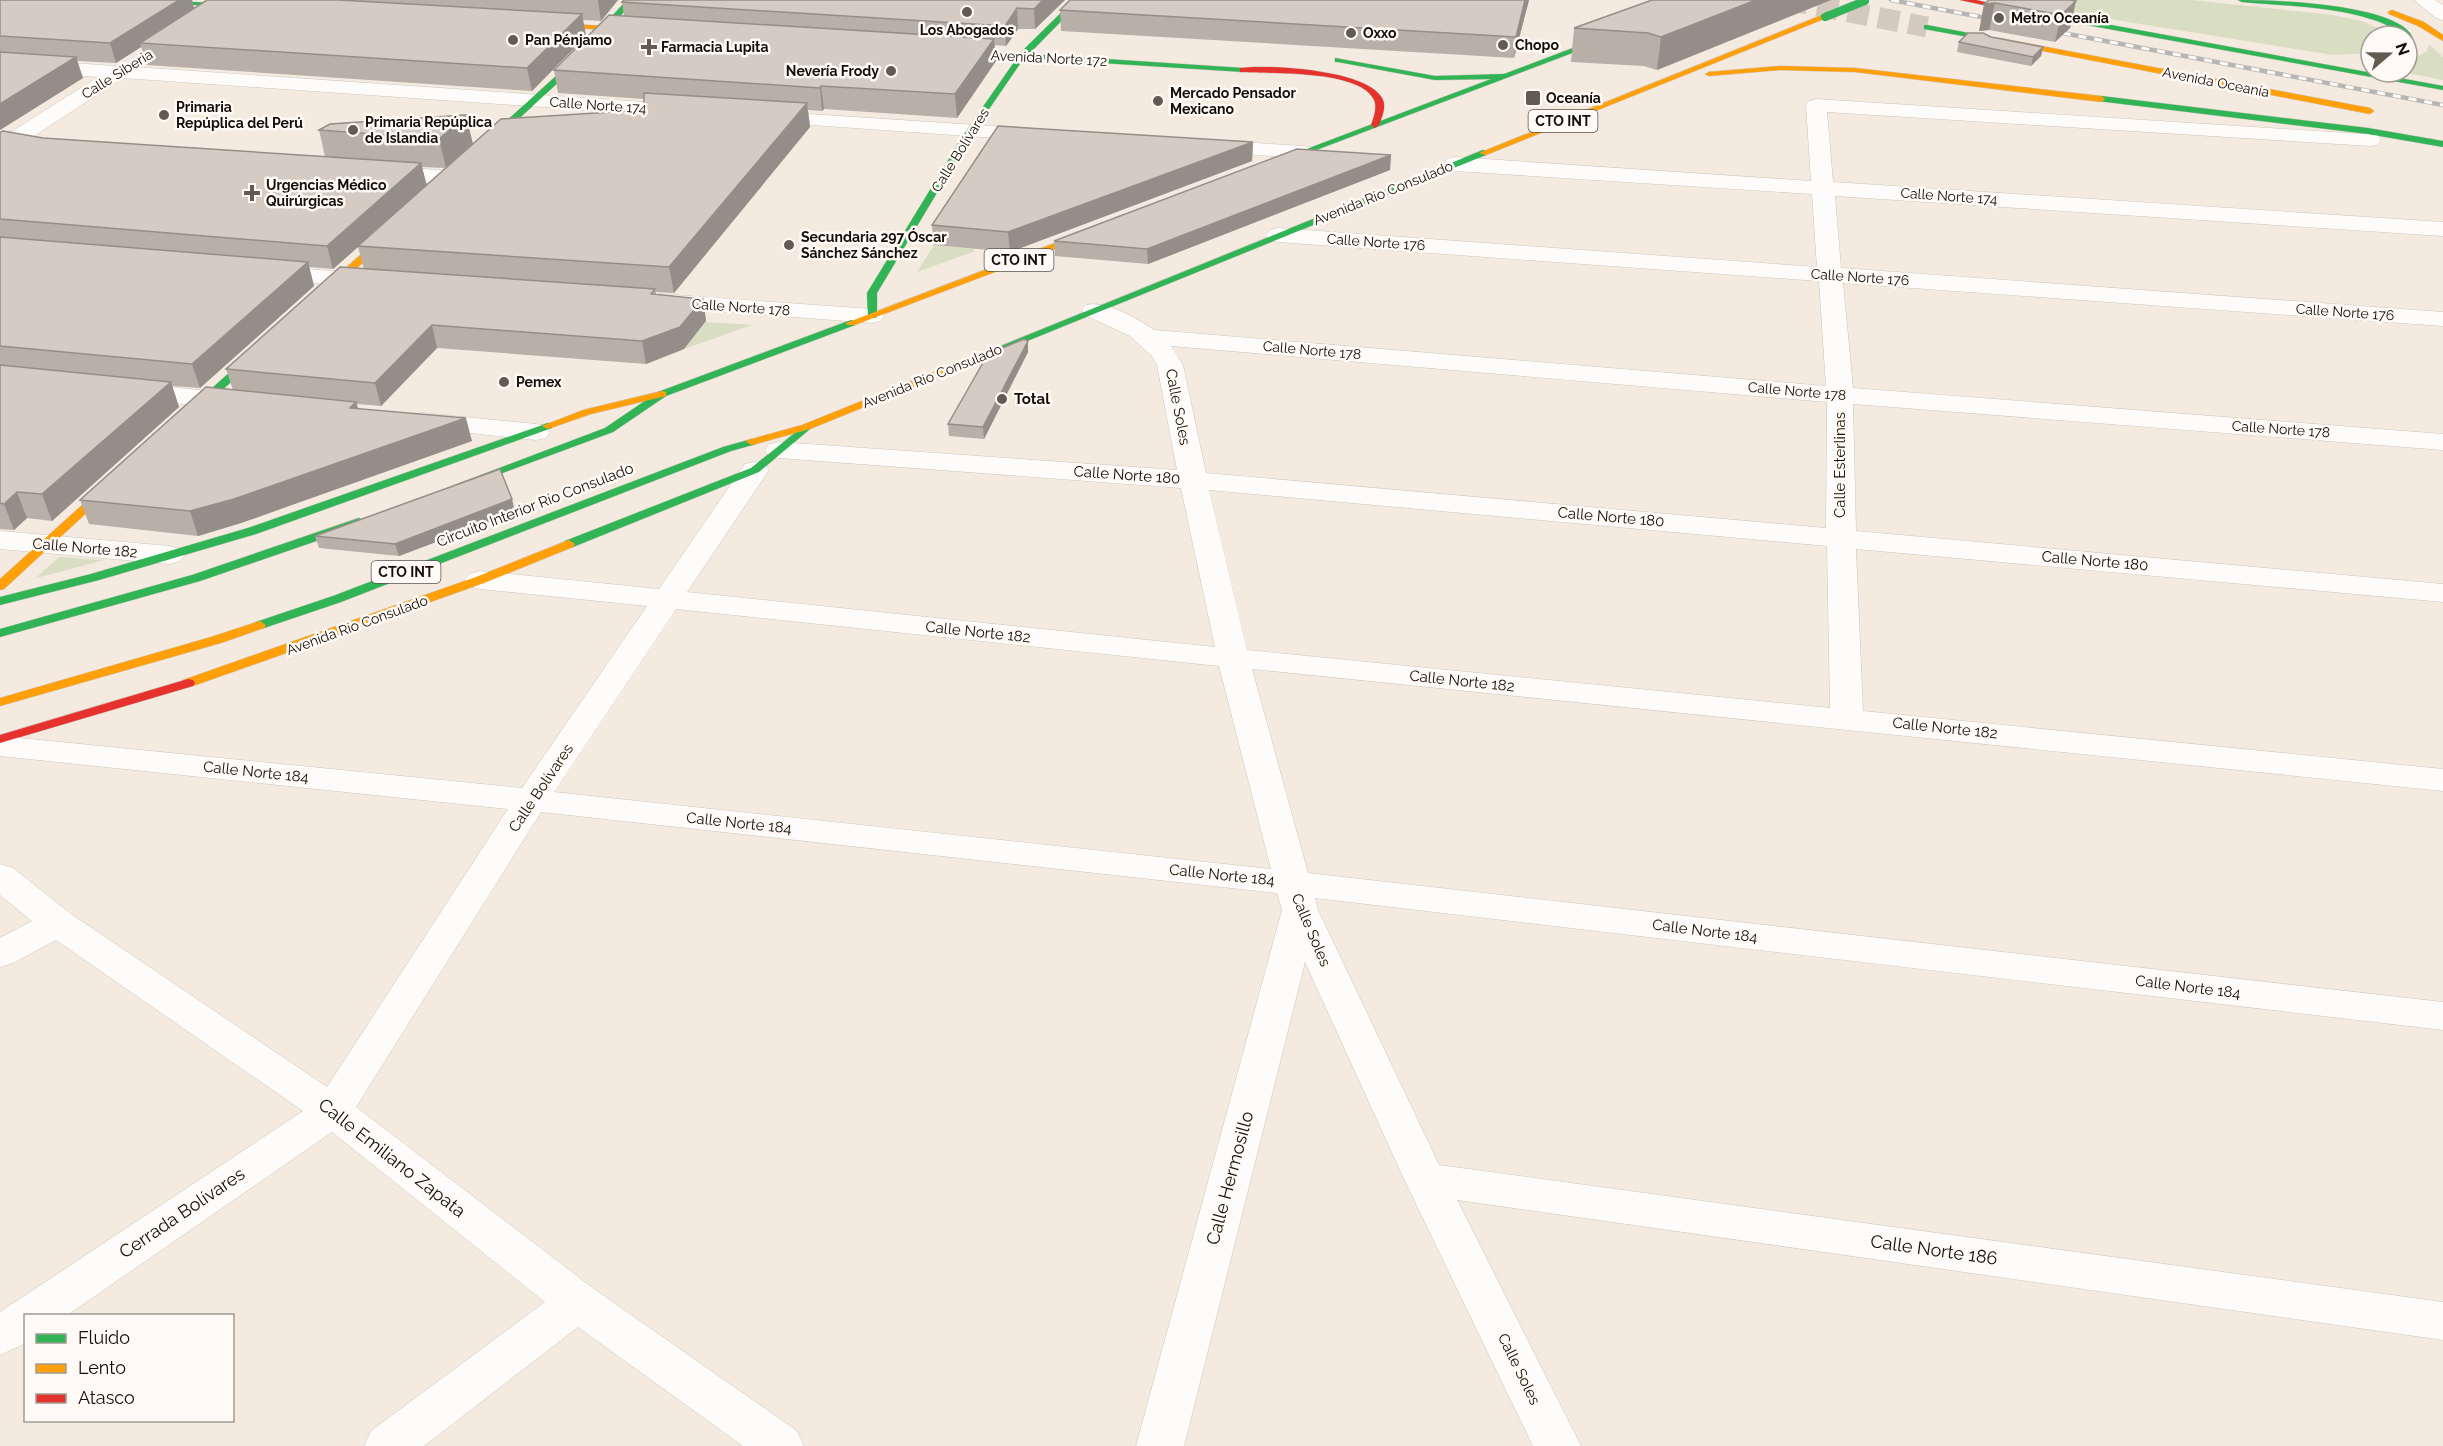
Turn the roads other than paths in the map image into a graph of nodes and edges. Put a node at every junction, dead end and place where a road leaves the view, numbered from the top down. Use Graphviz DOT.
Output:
graph roads {
  1 [pos="145,0"];
  2 [pos="631,0"];
  3 [pos="1078,0"];
  4 [pos="1964,0"];
  5 [pos="2242,0"];
  6 [pos="2340,0"];
  7 [pos="2423,0"];
  8 [pos="1865,1"];
  9 [pos="230,3"];
  10 [pos="261,7"];
  11 [pos="613,13"];
  12 [pos="2443,14"];
  13 [pos="642,15"];
  14 [pos="197,23"];
  15 [pos="525,23"];
  16 [pos="2391,24"];
  17 [pos="1928,27"];
  18 [pos="608,28"];
  19 [pos="656,31"];
  20 [pos="1623,32"];
  21 [pos="1974,36"];
  22 [pos="1017,38"];
  23 [pos="1989,38"];
  24 [pos="2443,39"];
  25 [pos="1046,40"];
  26 [pos="939,51"];
  27 [pos="149,54"];
  28 [pos="2262,55"];
  29 [pos="1022,56"];
  30 [pos="1324,58"];
  31 [pos="2359,60"];
  32 [pos="0,64"];
  33 [pos="120,72"];
  34 [pos="1503,76"];
  35 [pos="1671,77"];
  36 [pos="2443,88"];
  37 [pos="536,101"];
  38 [pos="712,113"];
  39 [pos="2385,114"];
  40 [pos="747,116"];
  41 [pos="1375,125"];
  42 [pos="970,131"];
  43 [pos="1054,136"];
  44 [pos="2370,140"];
  45 [pos="1184,144"];
  46 [pos="2443,144"];
  47 [pos="2,146"];
  48 [pos="41,147"];
  49 [pos="1304,152"];
  50 [pos="475,155"];
  51 [pos="1455,164"];
  52 [pos="356,171"];
  53 [pos="1248,173"];
  54 [pos="453,174"];
  55 [pos="1821,188"];
  56 [pos="432,193"];
  57 [pos="407,217"];
  58 [pos="1115,223"];
  59 [pos="2443,229"];
  60 [pos="1278,235"];
  61 [pos="247,271"];
  62 [pos="1830,275"];
  63 [pos="340,279"];
  64 [pos="399,283"];
  65 [pos="636,299"];
  66 [pos="314,303"];
  67 [pos="1094,310"];
  68 [pos="872,316"];
  69 [pos="2443,319"];
  70 [pos="278,335"];
  71 [pos="1151,337"];
  72 [pos="103,389"];
  73 [pos="662,394"];
  74 [pos="1840,395"];
  75 [pos="207,399"];
  76 [pos="264,405"];
  77 [pos="402,419"];
  78 [pos="806,427"];
  79 [pos="173,429"];
  80 [pos="536,432"];
  81 [pos="2443,442"];
  82 [pos="767,460"];
  83 [pos="130,468"];
  84 [pos="1193,480"];
  85 [pos="444,491"];
  86 [pos="377,516"];
  87 [pos="1841,538"];
  88 [pos="0,540"];
  89 [pos="45,544"];
  90 [pos="170,555"];
  91 [pos="480,580"];
  92 [pos="0,586"];
  93 [pos="2443,593"];
  94 [pos="668,600"];
  95 [pos="0,601"];
  96 [pos="0,633"];
  97 [pos="1233,658"];
  98 [pos="0,702"];
  99 [pos="1847,718"];
  100 [pos="0,739"];
  101 [pos="0,746"];
  102 [pos="2443,780"];
  103 [pos="531,800"];
  104 [pos="0,876"];
  105 [pos="1296,896"];
  106 [pos="58,924"];
  107 [pos="0,954"];
  108 [pos="2443,1017"];
  109 [pos="333,1111"];
  110 [pos="1425,1179"];
  111 [pos="578,1302"];
  112 [pos="34,1314"];
  113 [pos="24,1320"];
  114 [pos="2443,1321"];
  115 [pos="0,1336"];
  116 [pos="388,1446"];
  117 [pos="780,1446"];
  118 [pos="1160,1446"];
  119 [pos="1557,1446"];
  1 -- 9 [label="main road"];
  2 -- 11 [label="main road"];
  3 -- 25 [label="main road, Calle Bolívares"];
  4 -- 28 [label="main road"];
  5 -- 16 [label="main road"];
  6 -- 24 [label="main road"];
  7 -- 12 [label="street"];
  8 -- 35 [label="main road, Avenida Río Consulado / CTO INT, bridge"];
  9 -- 10 [label="main road"];
  9 -- 14 [label="street"];
  11 -- 13 [label="main road"];
  11 -- 18 [label="main road"];
  15 -- 18 [label="main road"];
  17 -- 21 [label="main road"];
  18 -- 19 [label="main road"];
  18 -- 37 [label="main road"];
  20 -- 34 [label="main road"];
  22 -- 25 [label="main road, Avenida Norte 172"];
  23 -- 39 [label="main road, Avenida Oceanía"];
  25 -- 29 [label="main road, Calle Bolívares"];
  26 -- 29 [label="main road, Avenida Norte 172"];
  27 -- 33 [label="street, Calle Siberia"];
  28 -- 31 [label="main road"];
  28 -- 36 [label="main road"];
  29 -- 41 [label="main road, Avenida Norte 172"];
  29 -- 42 [label="main road, Calle Bolívares"];
  30 -- 34 [label="main road"];
  32 -- 33 [label="street, Calle Norte 174"];
  33 -- 37 [label="street, Calle Norte 174"];
  33 -- 47 [label="street, Calle Siberia"];
  34 -- 41 [label="main road"];
  35 -- 46 [label="main road"];
  35 -- 51 [label="main road, Avenida Río Consulado / CTO INT"];
  37 -- 38 [label="street, Calle Norte 174"];
  37 -- 50 [label="main road"];
  40 -- 42 [label="street"];
  41 -- 49 [label="main road"];
  42 -- 43 [label="street"];
  42 -- 68 [label="main road, Calle Bolívares"];
  44 -- 55 [label="street, Calle Esterlinas"];
  45 -- 49 [label="street"];
  47 -- 48 [label="street"];
  49 -- 53 [label="main road"];
  51 -- 55 [label="street, Calle Norte 174"];
  51 -- 60 [label="main road, Avenida Río Consulado / CTO INT"];
  52 -- 54 [label="street"];
  54 -- 56 [label="main road"];
  55 -- 59 [label="street, Calle Norte 174"];
  55 -- 62 [label="street, Calle Esterlinas"];
  57 -- 63 [label="main road"];
  58 -- 68 [label="main road, CTO INT"];
  60 -- 62 [label="street, Calle Norte 176"];
  60 -- 67 [label="main road, Avenida Río Consulado / CTO INT"];
  61 -- 63 [label="street"];
  62 -- 69 [label="street, Calle Norte 176"];
  62 -- 74 [label="street, Calle Esterlinas"];
  63 -- 64 [label="street"];
  63 -- 66 [label="main road"];
  65 -- 68 [label="street, Calle Norte 178"];
  67 -- 71 [label="street, Calle Soles"];
  67 -- 78 [label="main road, Avenida Río Consulado / CTO INT"];
  68 -- 73 [label="main road, CTO INT"];
  70 -- 75 [label="main road"];
  71 -- 74 [label="street, Calle Norte 178"];
  71 -- 84 [label="street, Calle Soles"];
  72 -- 75 [label="street"];
  73 -- 80 [label="main road, CTO INT"];
  73 -- 85 [label="main road, CTO INT"];
  74 -- 81 [label="street, Calle Norte 178"];
  74 -- 87 [label="street, Calle Esterlinas"];
  75 -- 76 [label="street"];
  75 -- 79 [label="main road"];
  77 -- 80 [label="street"];
  78 -- 82 [label="main road, Avenida Río Consulado / CTO INT"];
  78 -- 98 [label="main road, Circuito Interior Río Consulado / CTO INT"];
  80 -- 90 [label="main road, CTO INT"];
  82 -- 84 [label="street, Calle Norte 180"];
  82 -- 91 [label="main road, Avenida Río Consulado / CTO INT"];
  82 -- 94 [label="street, Calle Bolívares"];
  83 -- 89 [label="main road"];
  84 -- 87 [label="street, Calle Norte 180"];
  84 -- 97 [label="street, Calle Soles"];
  86 -- 96 [label="main road"];
  87 -- 93 [label="street, Calle Norte 180"];
  87 -- 99 [label="street, Calle Esterlinas"];
  88 -- 89 [label="street, Calle Norte 182"];
  89 -- 90 [label="street, Calle Norte 182"];
  89 -- 92 [label="main road"];
  90 -- 95 [label="main road, CTO INT"];
  91 -- 94 [label="street, Calle Norte 182"];
  91 -- 100 [label="main road, Avenida Río Consulado / CTO INT"];
  94 -- 97 [label="street, Calle Norte 182"];
  94 -- 103 [label="street, Calle Bolívares"];
  97 -- 99 [label="street, Calle Norte 182"];
  97 -- 105 [label="street, Calle Soles"];
  99 -- 102 [label="street, Calle Norte 182"];
  101 -- 103 [label="street, Calle Norte 184"];
  103 -- 105 [label="street, Calle Norte 184"];
  103 -- 109 [label="street, Calle Bolívares"];
  104 -- 106 [label="street, Calle Emiliano Zapata"];
  105 -- 108 [label="street, Calle Norte 184"];
  105 -- 110 [label="street, Calle Soles"];
  105 -- 118 [label="street, Calle Hermosillo"];
  106 -- 107 [label="street"];
  106 -- 109 [label="street, Calle Emiliano Zapata"];
  109 -- 111 [label="street, Calle Emiliano Zapata"];
  109 -- 112 [label="street, Cerrada Bolívares"];
  110 -- 114 [label="street, Calle Norte 186"];
  110 -- 119 [label="street, Calle Soles"];
  111 -- 116 [label="street"];
  111 -- 117 [label="street, Calle Emiliano Zapata"];
  113 -- 115 [label="street"];
}
